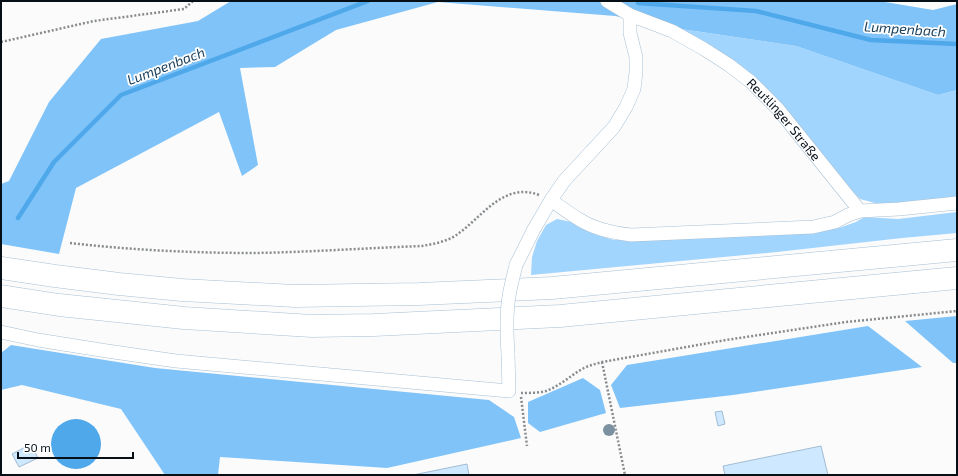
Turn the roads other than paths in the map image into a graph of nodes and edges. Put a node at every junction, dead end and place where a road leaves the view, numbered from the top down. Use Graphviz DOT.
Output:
graph roads {
  1 [pos="607,1"];
  2 [pos="630,15"];
  3 [pos="551,200"];
  4 [pos="957,203"];
  5 [pos="860,211"];
  6 [pos="957,250"];
  7 [pos="1,268"];
  8 [pos="957,278"];
  9 [pos="1,296"];
  10 [pos="1,332"];
  1 -- 2 [label="street, Reutlinger Straße"];
  2 -- 3 [label="street"];
  2 -- 5 [label="street, Reutlinger Straße"];
  3 -- 5 [label="street"];
  3 -- 10 [label="street, bridge"];
  4 -- 5 [label="street"];
  6 -- 7 [label="highway"];
  8 -- 9 [label="highway"];
}
